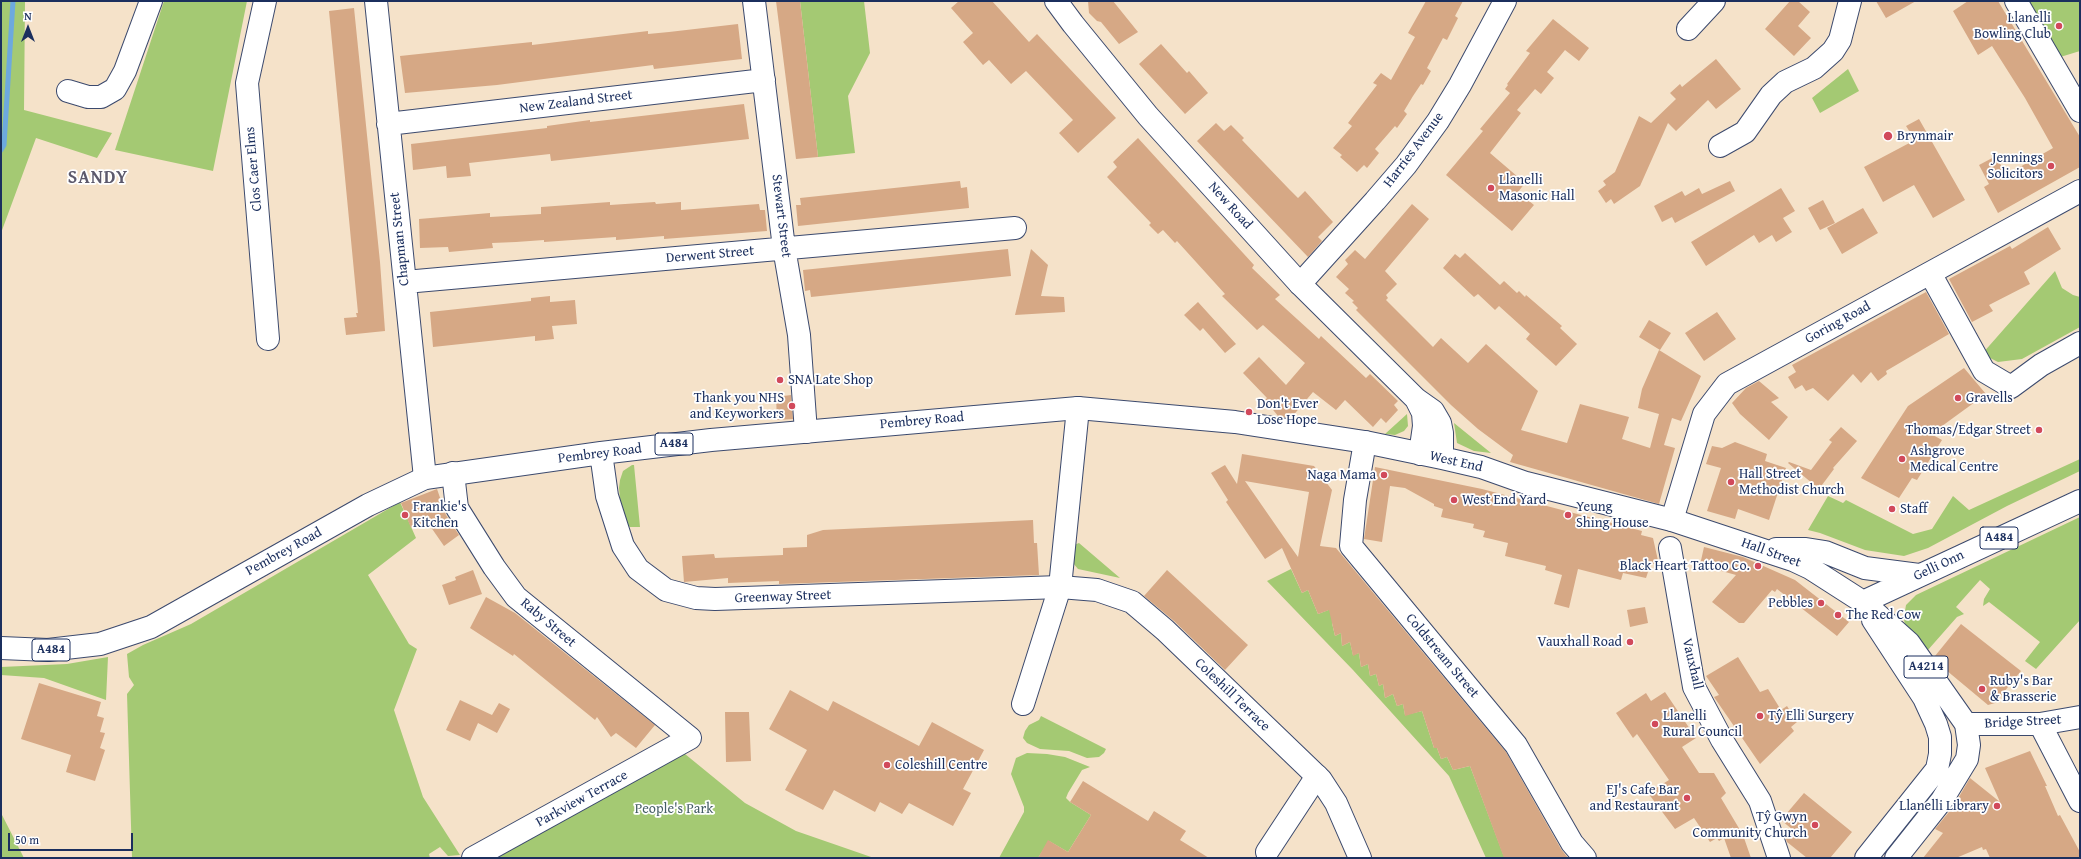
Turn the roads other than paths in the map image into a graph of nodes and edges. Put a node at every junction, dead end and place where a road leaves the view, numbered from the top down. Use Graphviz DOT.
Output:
graph roads {
  1 [pos="151,1"];
  2 [pos="265,1"];
  3 [pos="376,1"];
  4 [pos="754,1"];
  5 [pos="1056,1"];
  6 [pos="1505,1"];
  7 [pos="1714,1"];
  8 [pos="1850,1"];
  9 [pos="2016,1"];
  10 [pos="1688,29"];
  11 [pos="764,80"];
  12 [pos="68,91"];
  13 [pos="2080,111"];
  14 [pos="388,124"];
  15 [pos="1720,146"];
  16 [pos="2080,192"];
  17 [pos="1015,228"];
  18 [pos="784,248"];
  19 [pos="1930,273"];
  20 [pos="405,282"];
  21 [pos="1300,284"];
  22 [pos="268,339"];
  23 [pos="2080,343"];
  24 [pos="1416,399"];
  25 [pos="1078,408"];
  26 [pos="1235,422"];
  27 [pos="806,432"];
  28 [pos="1365,442"];
  29 [pos="601,453"];
  30 [pos="1420,454"];
  31 [pos="1442,458"];
  32 [pos="453,473"];
  33 [pos="425,478"];
  34 [pos="2080,501"];
  35 [pos="1672,520"];
  36 [pos="1670,548"];
  37 [pos="1763,549"];
  38 [pos="1919,575"];
  39 [pos="1060,587"];
  40 [pos="1863,602"];
  41 [pos="1,648"];
  42 [pos="1023,704"];
  43 [pos="2080,717"];
  44 [pos="1966,724"];
  45 [pos="2040,724"];
  46 [pos="690,738"];
  47 [pos="1317,776"];
  48 [pos="2080,801"];
  49 [pos="1267,852"];
  50 [pos="472,858"];
  51 [pos="1360,858"];
  52 [pos="1584,858"];
  53 [pos="1779,858"];
  54 [pos="1866,858"];
  55 [pos="1896,858"];
  1 -- 12 [label="street"];
  2 -- 22 [label="street, Clos Caer Elms"];
  3 -- 14 [label="street, Chapman Street"];
  4 -- 11 [label="street, Stewart Street"];
  5 -- 21 [label="street, New Road"];
  6 -- 21 [label="street, Harries Avenue"];
  7 -- 10 [label="street"];
  8 -- 15 [label="street"];
  9 -- 13 [label="street"];
  11 -- 14 [label="street, New Zealand Street"];
  11 -- 18 [label="street, Stewart Street"];
  14 -- 20 [label="street, Chapman Street"];
  16 -- 19 [label="street, Goring Road"];
  17 -- 18 [label="street, Derwent Street"];
  18 -- 20 [label="street, Derwent Street"];
  18 -- 27 [label="street, Stewart Street"];
  19 -- 23 [label="street"];
  19 -- 35 [label="street, Goring Road"];
  20 -- 33 [label="street, Chapman Street"];
  21 -- 24 [label="street, New Road"];
  24 -- 30 [label="street, New Road"];
  24 -- 31 [label="street, New Road"];
  25 -- 26 [label="street, Pembrey Road / A484"];
  25 -- 27 [label="street, Pembrey Road / A484"];
  25 -- 39 [label="street"];
  26 -- 28 [label="street, West End / A484"];
  27 -- 29 [label="street, Pembrey Road / A484"];
  28 -- 30 [label="street, West End / A484"];
  28 -- 52 [label="street, Coldstream Street"];
  29 -- 32 [label="street, Pembrey Road / A484"];
  29 -- 39 [label="street, Greenway Street"];
  30 -- 31 [label="street, West End / A484"];
  31 -- 35 [label="street, West End / A484"];
  32 -- 33 [label="street, Pembrey Road / A484"];
  32 -- 46 [label="street, Raby Street"];
  33 -- 41 [label="street, Pembrey Road / A484"];
  34 -- 38 [label="street, Gelli Onn / A484"];
  35 -- 37 [label="street, Hall Street / A484"];
  36 -- 53 [label="street, Vauxhall"];
  37 -- 38 [label="street, A484"];
  37 -- 40 [label="street, Hall Street / A484"];
  38 -- 40 [label="street, Gelli Onn / A484"];
  39 -- 42 [label="street"];
  39 -- 47 [label="street, Coleshill Terrace"];
  40 -- 44 [label="street, Hall Street / A4214"];
  40 -- 54 [label="street, Hall Street / A4214"];
  43 -- 45 [label="street, Bridge Street"];
  44 -- 45 [label="street, Bridge Street"];
  44 -- 55 [label="street, Hall Street / A4214"];
  45 -- 48 [label="street"];
  46 -- 50 [label="street, Parkview Terrace"];
  47 -- 49 [label="street"];
  47 -- 51 [label="street, Coleshill Terrace"];
}
